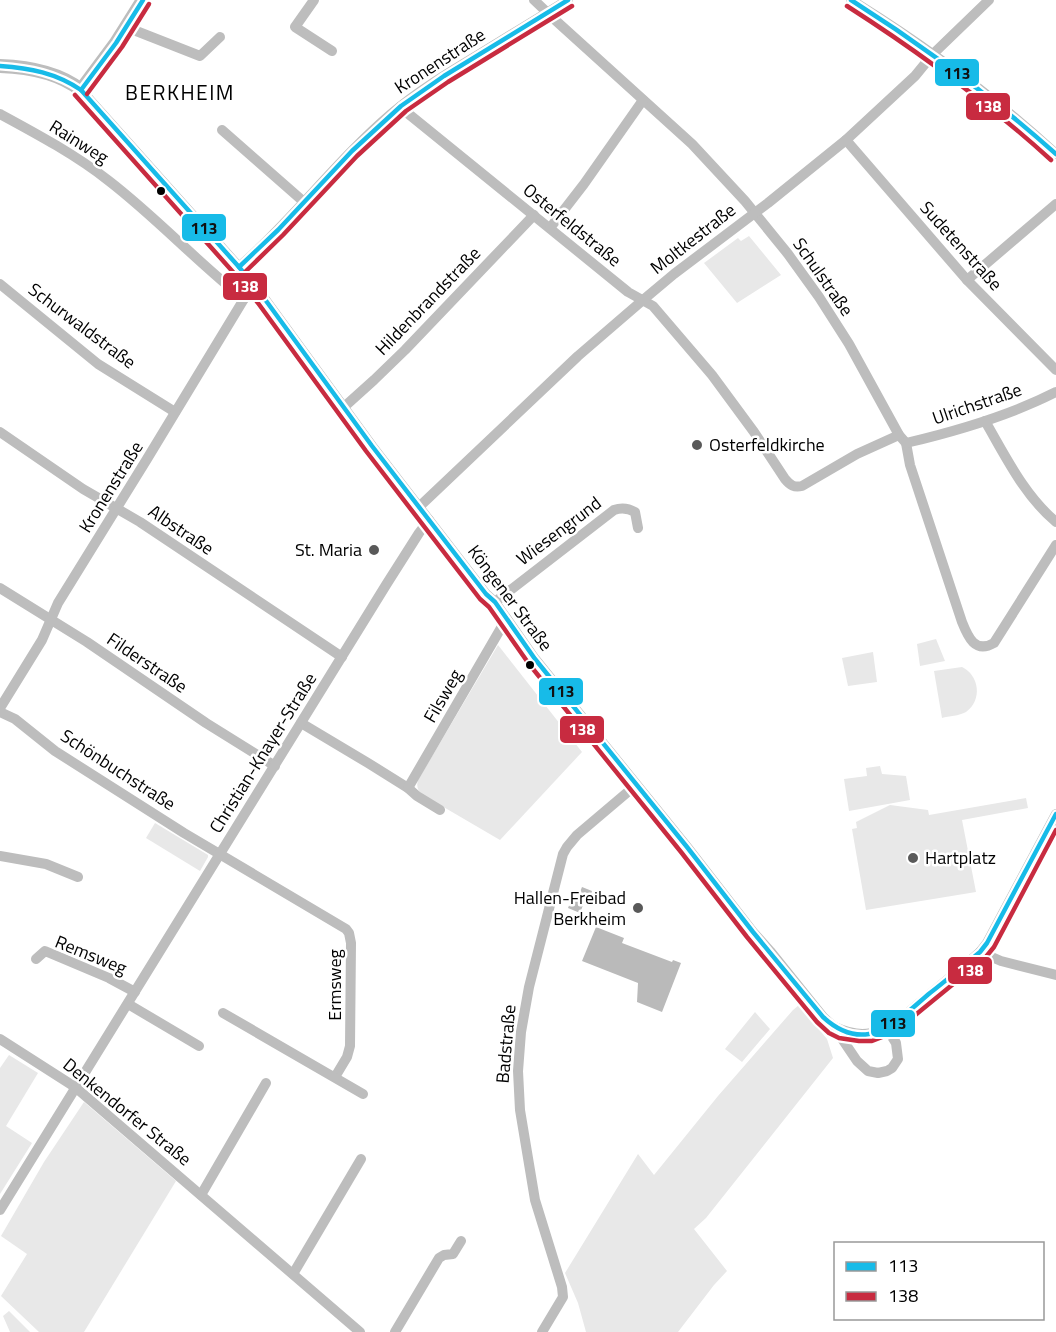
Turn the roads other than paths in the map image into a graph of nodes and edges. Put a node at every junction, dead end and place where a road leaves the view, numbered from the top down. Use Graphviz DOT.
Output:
graph roads {
  1 [pos="143,0"];
  2 [pos="314,0"];
  3 [pos="534,0"];
  4 [pos="568,0"];
  5 [pos="852,0"];
  6 [pos="989,0"];
  7 [pos="548,13"];
  8 [pos="126,27"];
  9 [pos="220,37"];
  10 [pos="332,51"];
  11 [pos="933,54"];
  12 [pos="0,66"];
  13 [pos="81,90"];
  14 [pos="643,100"];
  15 [pos="400,106"];
  16 [pos="0,114"];
  17 [pos="222,130"];
  18 [pos="846,140"];
  19 [pos="1056,154"];
  20 [pos="304,202"];
  21 [pos="1056,204"];
  22 [pos="755,213"];
  23 [pos="534,215"];
  24 [pos="550,228"];
  25 [pos="239,267"];
  26 [pos="967,280"];
  27 [pos="0,284"];
  28 [pos="256,288"];
  29 [pos="244,299"];
  30 [pos="643,300"];
  31 [pos="1056,370"];
  32 [pos="1056,392"];
  33 [pos="344,407"];
  34 [pos="175,412"];
  35 [pos="985,421"];
  36 [pos="0,432"];
  37 [pos="903,439"];
  38 [pos="802,486"];
  39 [pos="419,507"];
  40 [pos="117,509"];
  41 [pos="429,520"];
  42 [pos="1056,522"];
  43 [pos="638,528"];
  44 [pos="1056,545"];
  45 [pos="0,588"];
  46 [pos="495,602"];
  47 [pos="51,620"];
  48 [pos="507,620"];
  49 [pos="342,657"];
  50 [pos="0,710"];
  51 [pos="301,723"];
  52 [pos="275,766"];
  53 [pos="636,785"];
  54 [pos="408,788"];
  55 [pos="440,810"];
  56 [pos="1056,814"];
  57 [pos="220,854"];
  58 [pos="0,856"];
  59 [pos="78,877"];
  60 [pos="980,952"];
  61 [pos="36,959"];
  62 [pos="1056,975"];
  63 [pos="135,992"];
  64 [pos="128,1004"];
  65 [pos="223,1013"];
  66 [pos="834,1027"];
  67 [pos="886,1027"];
  68 [pos="0,1039"];
  69 [pos="200,1046"];
  70 [pos="335,1077"];
  71 [pos="266,1083"];
  72 [pos="75,1087"];
  73 [pos="363,1094"];
  74 [pos="361,1159"];
  75 [pos="201,1195"];
  76 [pos="0,1210"];
  77 [pos="461,1242"];
  78 [pos="293,1274"];
  79 [pos="360,1332"];
  80 [pos="395,1332"];
  81 [pos="542,1332"];
  1 -- 8 [label="street"];
  2 -- 10 [label="street"];
  3 -- 7 [label="street, Schulstraße"];
  4 -- 7 [label="street, Kronenstraße"];
  5 -- 11 [label="street"];
  6 -- 11 [label="street, Moltkestraße"];
  7 -- 14 [label="street, Schulstraße"];
  7 -- 15 [label="street, Kronenstraße"];
  8 -- 9 [label="street"];
  8 -- 13 [label="street"];
  11 -- 18 [label="street, Moltkestraße"];
  11 -- 19 [label="street"];
  12 -- 13 [label="street"];
  13 -- 25 [label="street, Köngener Straße"];
  14 -- 22 [label="street, Schulstraße"];
  14 -- 24 [label="street"];
  15 -- 20 [label="street, Kronenstraße"];
  15 -- 23 [label="street, Osterfeldstraße"];
  16 -- 29 [label="street, Rainweg"];
  17 -- 20 [label="street"];
  18 -- 22 [label="street, Moltkestraße"];
  18 -- 26 [label="street, Sudetenstraße"];
  20 -- 25 [label="street, Kronenstraße"];
  21 -- 26 [label="street"];
  22 -- 30 [label="street, Moltkestraße"];
  22 -- 37 [label="street, Schulstraße"];
  23 -- 24 [label="street, Osterfeldstraße"];
  23 -- 33 [label="street, Hildenbrandstraße"];
  24 -- 30 [label="street, Osterfeldstraße"];
  25 -- 28 [label="street, Köngener Straße"];
  26 -- 31 [label="street, Sudetenstraße"];
  27 -- 34 [label="street, Schurwaldstraße"];
  28 -- 29 [label="street, Kronenstraße"];
  28 -- 33 [label="street, Köngener Straße"];
  29 -- 34 [label="street, Kronenstraße"];
  30 -- 38 [label="street, Osterfeldstraße"];
  30 -- 39 [label="street, Moltkestraße"];
  32 -- 35 [label="street, Ulrichstraße"];
  33 -- 39 [label="street, Köngener Straße"];
  34 -- 40 [label="street, Kronenstraße"];
  35 -- 37 [label="street, Ulrichstraße"];
  35 -- 42 [label="street"];
  36 -- 40 [label="street, Albstraße"];
  37 -- 38 [label="street, Ulrichstraße"];
  37 -- 44 [label="street, Schulstraße"];
  39 -- 41 [label="street, Köngener Straße"];
  40 -- 47 [label="street, Kronenstraße"];
  40 -- 49 [label="street, Albstraße"];
  41 -- 46 [label="street, Köngener Straße"];
  41 -- 49 [label="street, Christian-Knayer-Straße"];
  43 -- 46 [label="street, Wiesengrund"];
  45 -- 47 [label="street, Filderstraße"];
  46 -- 48 [label="street, Köngener Straße"];
  47 -- 50 [label="street, Kronenstraße"];
  47 -- 52 [label="street, Filderstraße"];
  48 -- 53 [label="street, Köngener Straße"];
  48 -- 54 [label="street, Filsweg"];
  49 -- 51 [label="street, Christian-Knayer-Straße"];
  50 -- 57 [label="street, Schönbuchstraße"];
  51 -- 52 [label="street, Christian-Knayer-Straße"];
  51 -- 54 [label="street"];
  52 -- 57 [label="street, Christian-Knayer-Straße"];
  53 -- 66 [label="street, Köngener Straße"];
  53 -- 81 [label="street, Badstraße"];
  54 -- 55 [label="street"];
  56 -- 60 [label="street"];
  57 -- 63 [label="street, Christian-Knayer-Straße"];
  57 -- 70 [label="street, Ermsweg"];
  58 -- 59 [label="street"];
  60 -- 62 [label="street"];
  60 -- 67 [label="street"];
  61 -- 63 [label="street, Remsweg"];
  63 -- 64 [label="street, Christian-Knayer-Straße"];
  64 -- 69 [label="street"];
  64 -- 72 [label="street, Christian-Knayer-Straße"];
  65 -- 70 [label="street"];
  66 -- 67 [label="street"];
  66 -- 67 [label="street, Köngener Straße"];
  68 -- 72 [label="street, Denkendorfer Straße"];
  70 -- 73 [label="street"];
  71 -- 75 [label="street, Denkendorfer Straße"];
  72 -- 75 [label="street, Denkendorfer Straße"];
  72 -- 76 [label="street, Christian-Knayer-Straße"];
  74 -- 78 [label="street"];
  75 -- 78 [label="street, Denkendorfer Straße"];
  77 -- 80 [label="street"];
  78 -- 79 [label="street, Denkendorfer Straße"];
}
